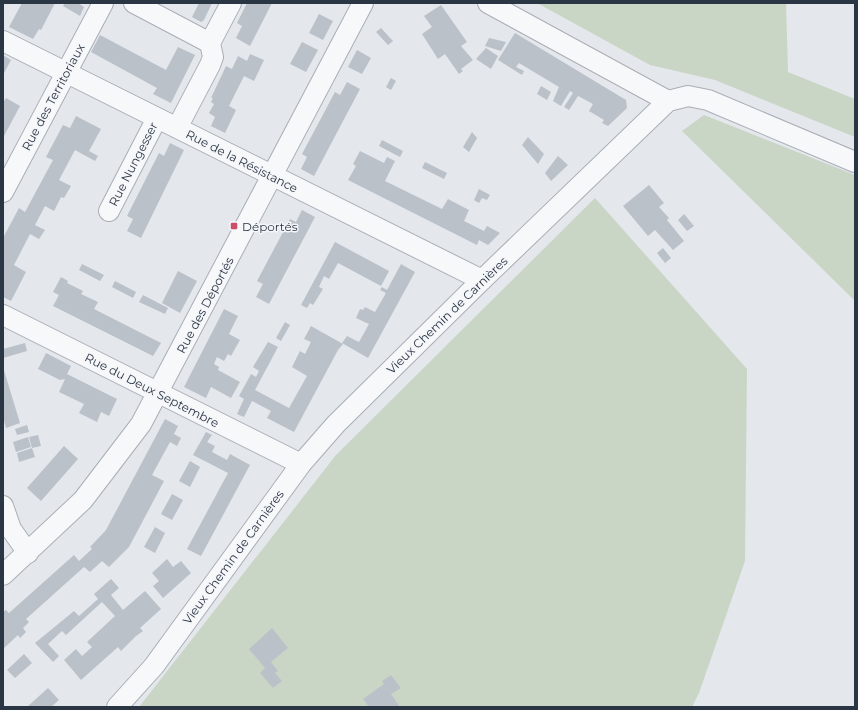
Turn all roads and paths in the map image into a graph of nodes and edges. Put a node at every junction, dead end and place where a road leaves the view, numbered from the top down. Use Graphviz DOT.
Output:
graph roads {
  1 [pos="103,3"];
  2 [pos="134,3"];
  3 [pos="231,3"];
  4 [pos="363,3"];
  5 [pos="488,3"];
  6 [pos="3,41"];
  7 [pos="210,43"];
  8 [pos="67,72"];
  9 [pos="668,101"];
  10 [pos="157,118"];
  11 [pos="177,128"];
  12 [pos="855,162"];
  13 [pos="272,176"];
  14 [pos="3,192"];
  15 [pos="109,211"];
  16 [pos="482,280"];
  17 [pos="3,315"];
  18 [pos="158,393"];
  19 [pos="301,464"];
  20 [pos="3,506"];
  21 [pos="28,553"];
  22 [pos="3,576"];
  23 [pos="117,707"];
  1 -- 8 [label="street, Rue des Territoriaux"];
  2 -- 7 [label="street"];
  3 -- 7 [label="street"];
  4 -- 13 [label="street, Rue des Déportés"];
  5 -- 9 [label="street"];
  6 -- 8 [label="street, Rue de la Résistance"];
  7 -- 11 [label="street, Rue Nungesser"];
  8 -- 10 [label="street, Rue de la Résistance"];
  8 -- 14 [label="street, Rue des Territoriaux"];
  9 -- 12 [label="street"];
  9 -- 16 [label="street, Vieux Chemin de Carnières"];
  10 -- 11 [label="street, Rue de la Résistance"];
  10 -- 15 [label="street, Rue Nungesser"];
  11 -- 13 [label="street, Rue de la Résistance"];
  13 -- 16 [label="street, Rue de la Résistance"];
  13 -- 18 [label="street, Rue des Déportés"];
  16 -- 19 [label="street, Vieux Chemin de Carnières"];
  17 -- 18 [label="street, Rue du Deux Septembre"];
  18 -- 19 [label="street, Rue du Deux Septembre"];
  18 -- 21 [label="street, Rue des Déportés"];
  19 -- 23 [label="street, Vieux Chemin de Carnières"];
  20 -- 21 [label="street"];
  21 -- 22 [label="street, Rue des Déportés"];
}
